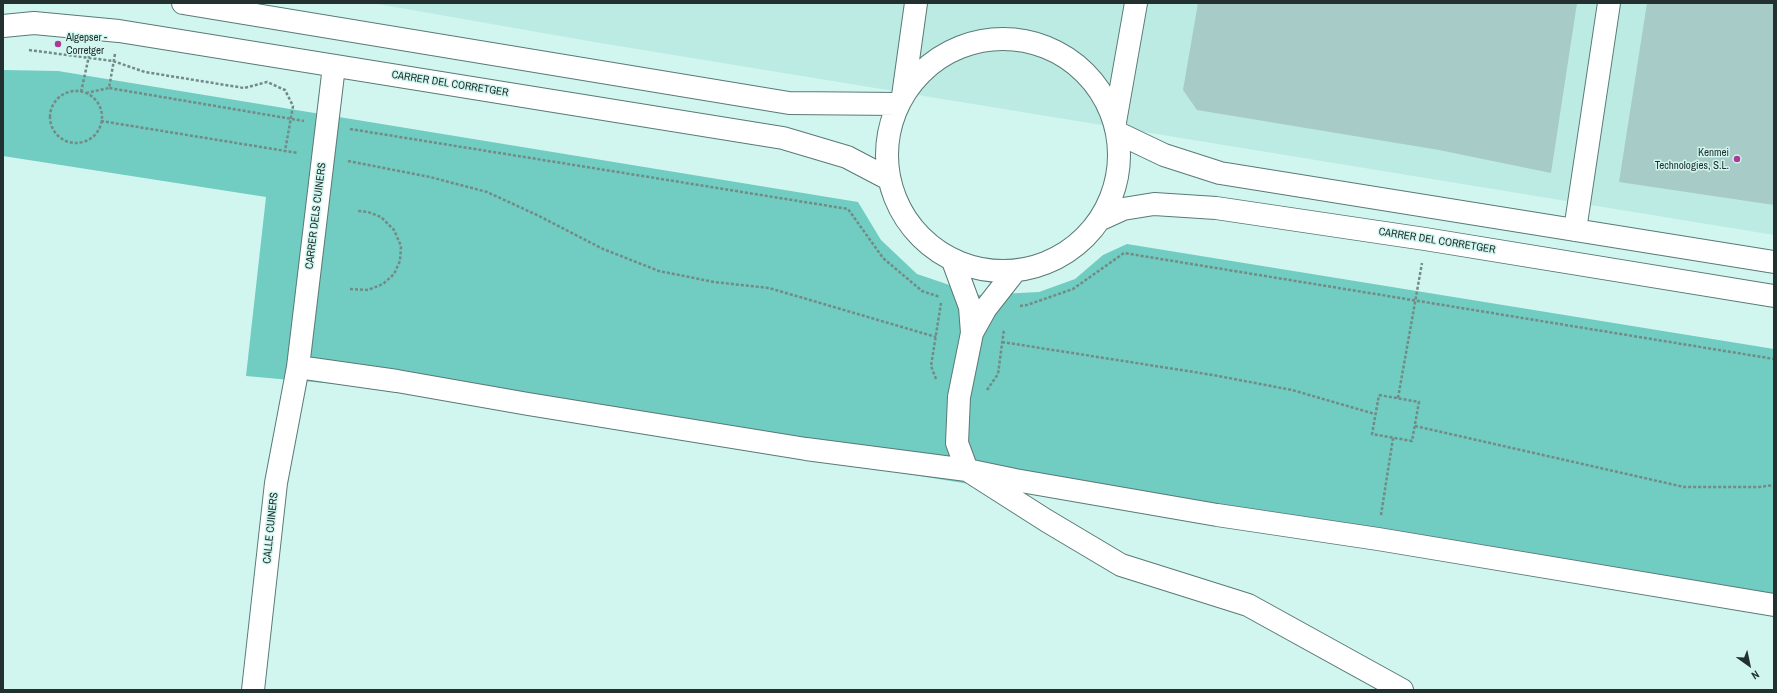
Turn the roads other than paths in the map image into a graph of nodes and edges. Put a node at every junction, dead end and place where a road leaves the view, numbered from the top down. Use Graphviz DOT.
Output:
graph roads {
  1 [pos="183,3"];
  2 [pos="916,3"];
  3 [pos="1136,3"];
  4 [pos="1609,3"];
  5 [pos="3,26"];
  6 [pos="334,66"];
  7 [pos="900,100"];
  8 [pos="1117,127"];
  9 [pos="889,179"];
  10 [pos="1101,219"];
  11 [pos="1575,230"];
  12 [pos="953,261"];
  13 [pos="1774,262"];
  14 [pos="1015,271"];
  15 [pos="1774,296"];
  16 [pos="978,308"];
  17 [pos="298,367"];
  18 [pos="967,470"];
  19 [pos="1774,605"];
  20 [pos="253,690"];
  21 [pos="1402,690"];
  1 -- 7 [label="street"];
  2 -- 7 [label="street"];
  3 -- 8 [label="street"];
  4 -- 11 [label="street"];
  5 -- 6 [label="street, CARRER DEL CORRETGER"];
  6 -- 9 [label="street, CARRER DEL CORRETGER"];
  6 -- 17 [label="street, CARRER DELS CUINERS"];
  7 -- 8 [label="street"];
  7 -- 9 [label="street"];
  8 -- 10 [label="street"];
  8 -- 11 [label="street"];
  9 -- 12 [label="street"];
  10 -- 14 [label="street"];
  10 -- 15 [label="street, CARRER DEL CORRETGER"];
  11 -- 13 [label="street"];
  12 -- 14 [label="street"];
  12 -- 16 [label="street"];
  14 -- 16 [label="street"];
  16 -- 18 [label="street"];
  17 -- 18 [label="street"];
  17 -- 20 [label="street, CALLE CUINERS"];
  18 -- 19 [label="street"];
  18 -- 21 [label="street"];
}
